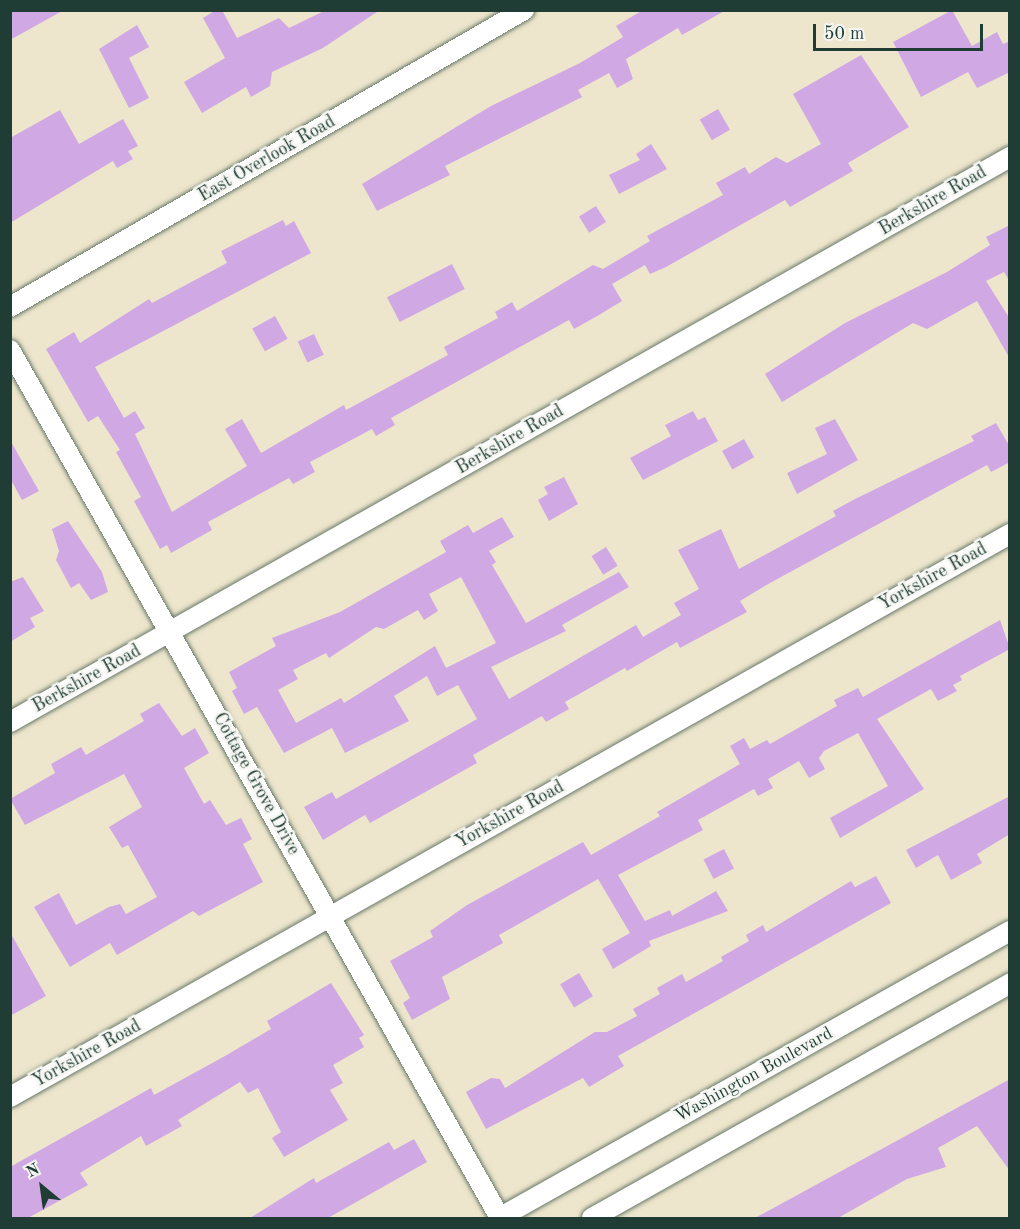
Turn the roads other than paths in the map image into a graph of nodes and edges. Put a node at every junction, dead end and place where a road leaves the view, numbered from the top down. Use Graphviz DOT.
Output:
graph roads {
  1 [pos="524,10"];
  2 [pos="1010,157"];
  3 [pos="10,307"];
  4 [pos="10,350"];
  5 [pos="1010,534"];
  6 [pos="172,632"];
  7 [pos="10,722"];
  8 [pos="331,917"];
  9 [pos="1010,931"];
  10 [pos="1010,983"];
  11 [pos="10,1097"];
  12 [pos="499,1218"];
  13 [pos="592,1218"];
  1 -- 3 [label="street, East Overlook Road"];
  2 -- 6 [label="street, Berkshire Road"];
  4 -- 6 [label="street, Cottage Grove Drive"];
  5 -- 8 [label="street, Yorkshire Road"];
  6 -- 7 [label="street, Berkshire Road"];
  6 -- 8 [label="street, Cottage Grove Drive"];
  8 -- 11 [label="street, Yorkshire Road"];
  8 -- 12 [label="street, Cottage Grove Drive"];
  9 -- 12 [label="street, Washington Boulevard"];
  10 -- 13 [label="street"];
}
